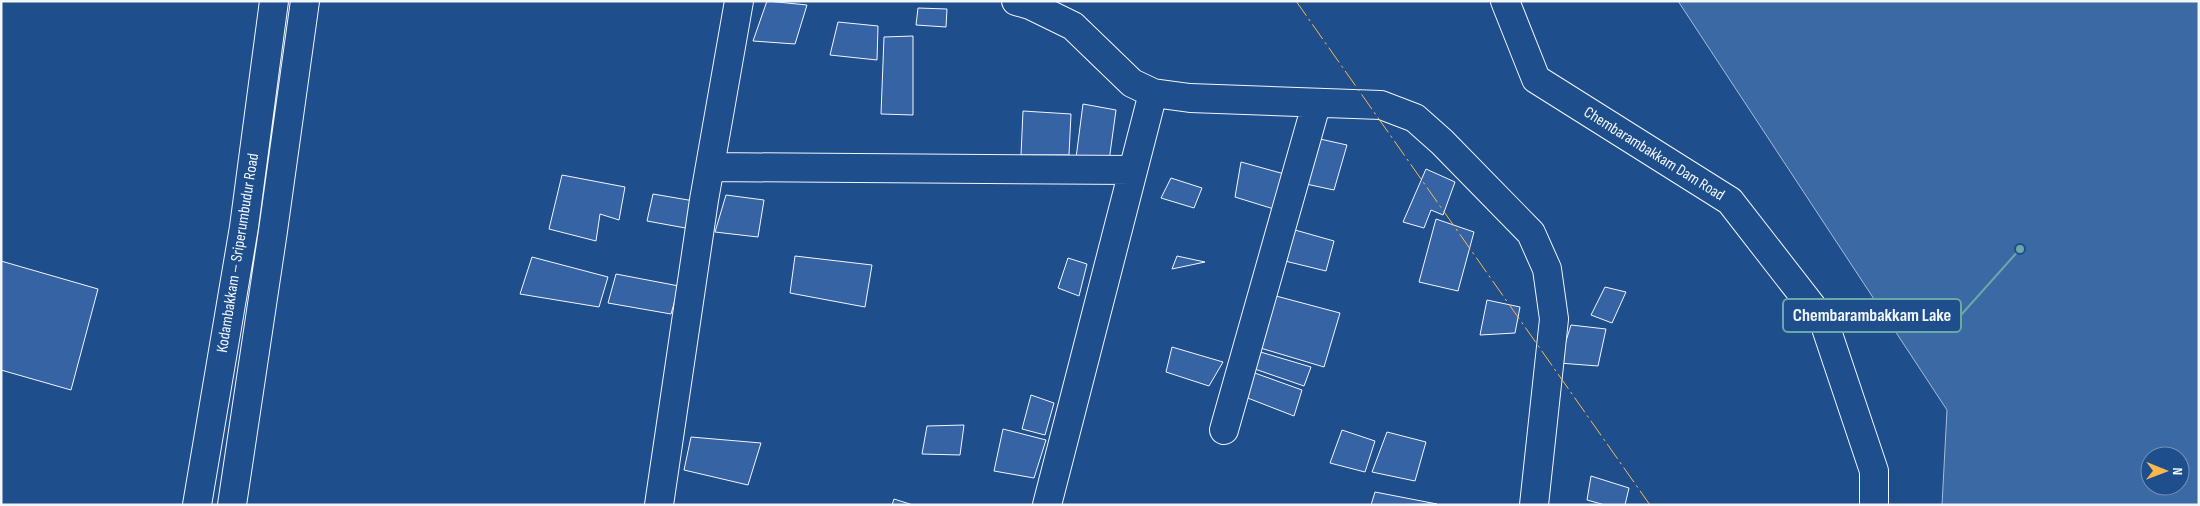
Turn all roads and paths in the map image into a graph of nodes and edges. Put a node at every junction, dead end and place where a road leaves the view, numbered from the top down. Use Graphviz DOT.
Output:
graph roads {
  1 [pos="274,1"];
  2 [pos="305,1"];
  3 [pos="739,1"];
  4 [pos="1016,1"];
  5 [pos="1505,1"];
  6 [pos="1153,93"];
  7 [pos="1316,105"];
  8 [pos="710,167"];
  9 [pos="1133,170"];
  10 [pos="1224,430"];
  11 [pos="196,505"];
  12 [pos="232,505"];
  13 [pos="659,505"];
  14 [pos="1047,505"];
  15 [pos="1534,505"];
  16 [pos="1874,505"];
  1 -- 11 [label="street, Kodambakkam – Sriperumbudur Road"];
  2 -- 12 [label="street, Kodambakkam – Sriperumbudur Road"];
  3 -- 8 [label="street"];
  4 -- 6 [label="street"];
  5 -- 16 [label="street, Chembarambakkam Dam Road"];
  6 -- 7 [label="street"];
  6 -- 9 [label="street"];
  7 -- 10 [label="street"];
  7 -- 15 [label="street"];
  8 -- 9 [label="street"];
  8 -- 13 [label="street"];
  9 -- 14 [label="street"];
}
